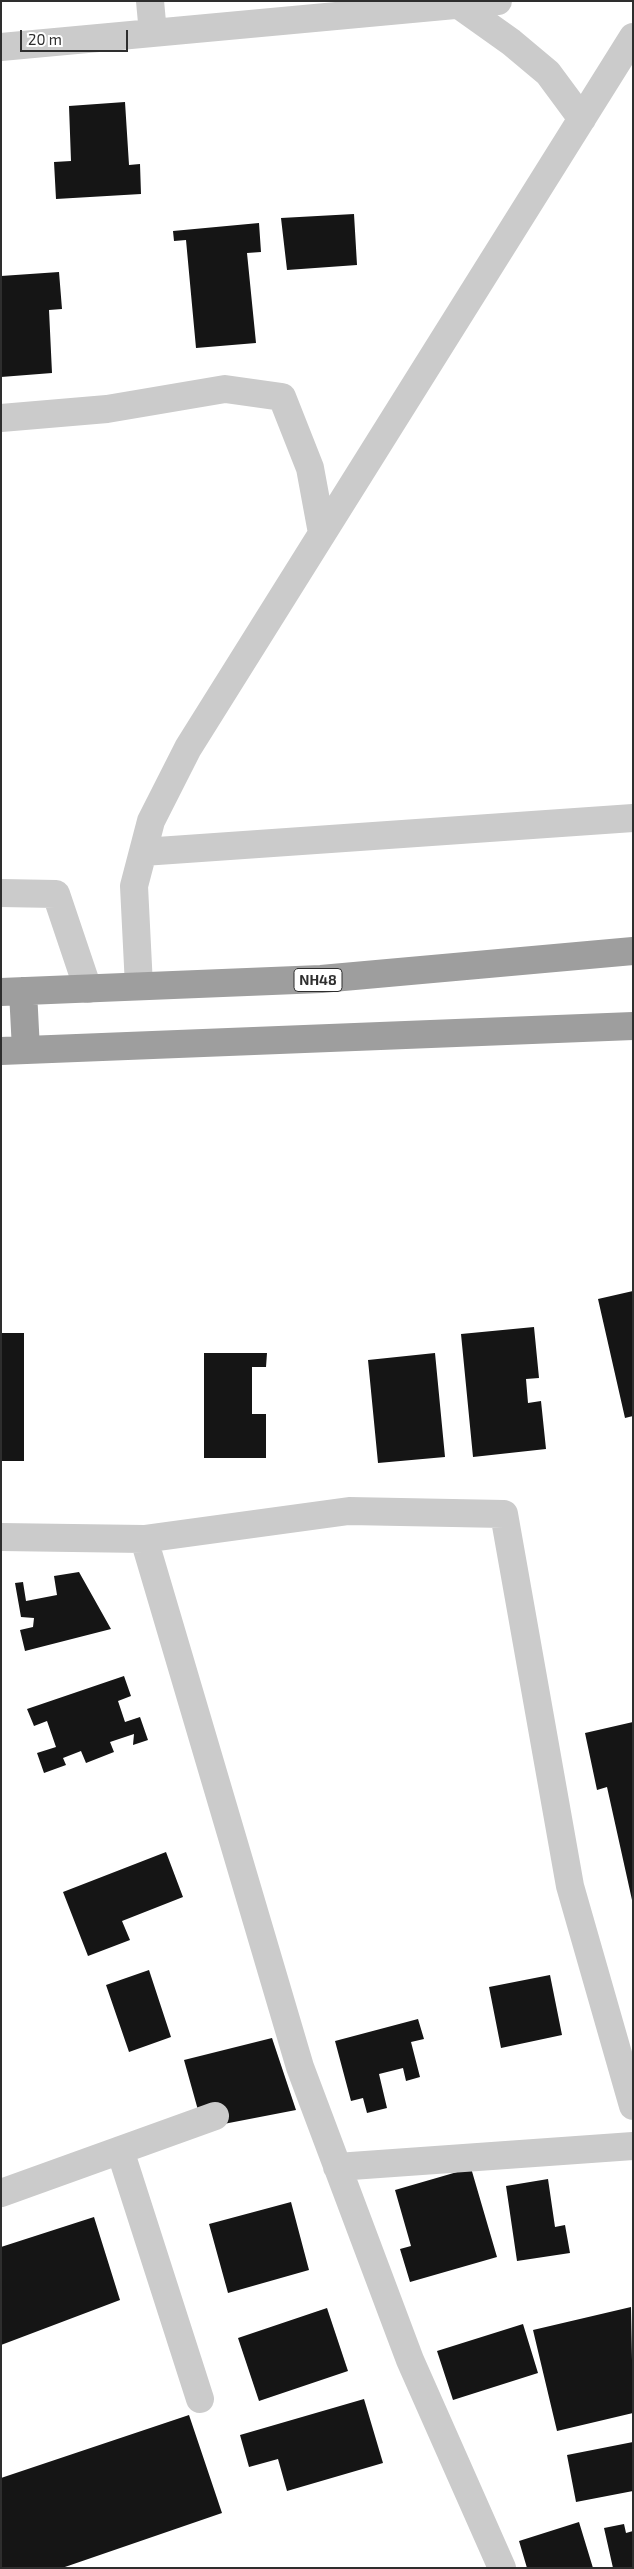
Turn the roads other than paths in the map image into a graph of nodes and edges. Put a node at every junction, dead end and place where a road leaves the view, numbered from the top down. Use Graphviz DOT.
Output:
graph roads {
  1 [pos="150,1"];
  2 [pos="498,1"];
  3 [pos="459,5"];
  4 [pos="153,33"];
  5 [pos="633,38"];
  6 [pos="1,47"];
  7 [pos="582,119"];
  8 [pos="1,418"];
  9 [pos="322,534"];
  10 [pos="633,818"];
  11 [pos="143,852"];
  12 [pos="1,893"];
  13 [pos="633,951"];
  14 [pos="139,986"];
  15 [pos="88,989"];
  16 [pos="12,991"];
  17 [pos="633,1026"];
  18 [pos="14,1050"];
  19 [pos="1,1537"];
  20 [pos="144,1539"];
  21 [pos="633,2106"];
  22 [pos="215,2116"];
  23 [pos="633,2146"];
  24 [pos="120,2150"];
  25 [pos="337,2167"];
  26 [pos="1,2193"];
  27 [pos="200,2399"];
  28 [pos="502,2568"];
  1 -- 4 [label="street"];
  2 -- 3 [label="street"];
  3 -- 4 [label="street"];
  3 -- 7 [label="street"];
  4 -- 6 [label="street"];
  5 -- 7 [label="street"];
  7 -- 9 [label="street"];
  8 -- 9 [label="street"];
  9 -- 11 [label="street"];
  10 -- 11 [label="street"];
  11 -- 14 [label="street"];
  12 -- 15 [label="street"];
  13 -- 14 [label="highway, NH48"];
  14 -- 15 [label="highway, NH48"];
  15 -- 16 [label="highway, NH48"];
  16 -- 18 [label="highway"];
  17 -- 18 [label="highway"];
  19 -- 20 [label="street"];
  20 -- 21 [label="street"];
  20 -- 25 [label="street"];
  22 -- 24 [label="street"];
  23 -- 25 [label="street"];
  24 -- 26 [label="street"];
  24 -- 27 [label="street"];
  25 -- 28 [label="street"];
}
